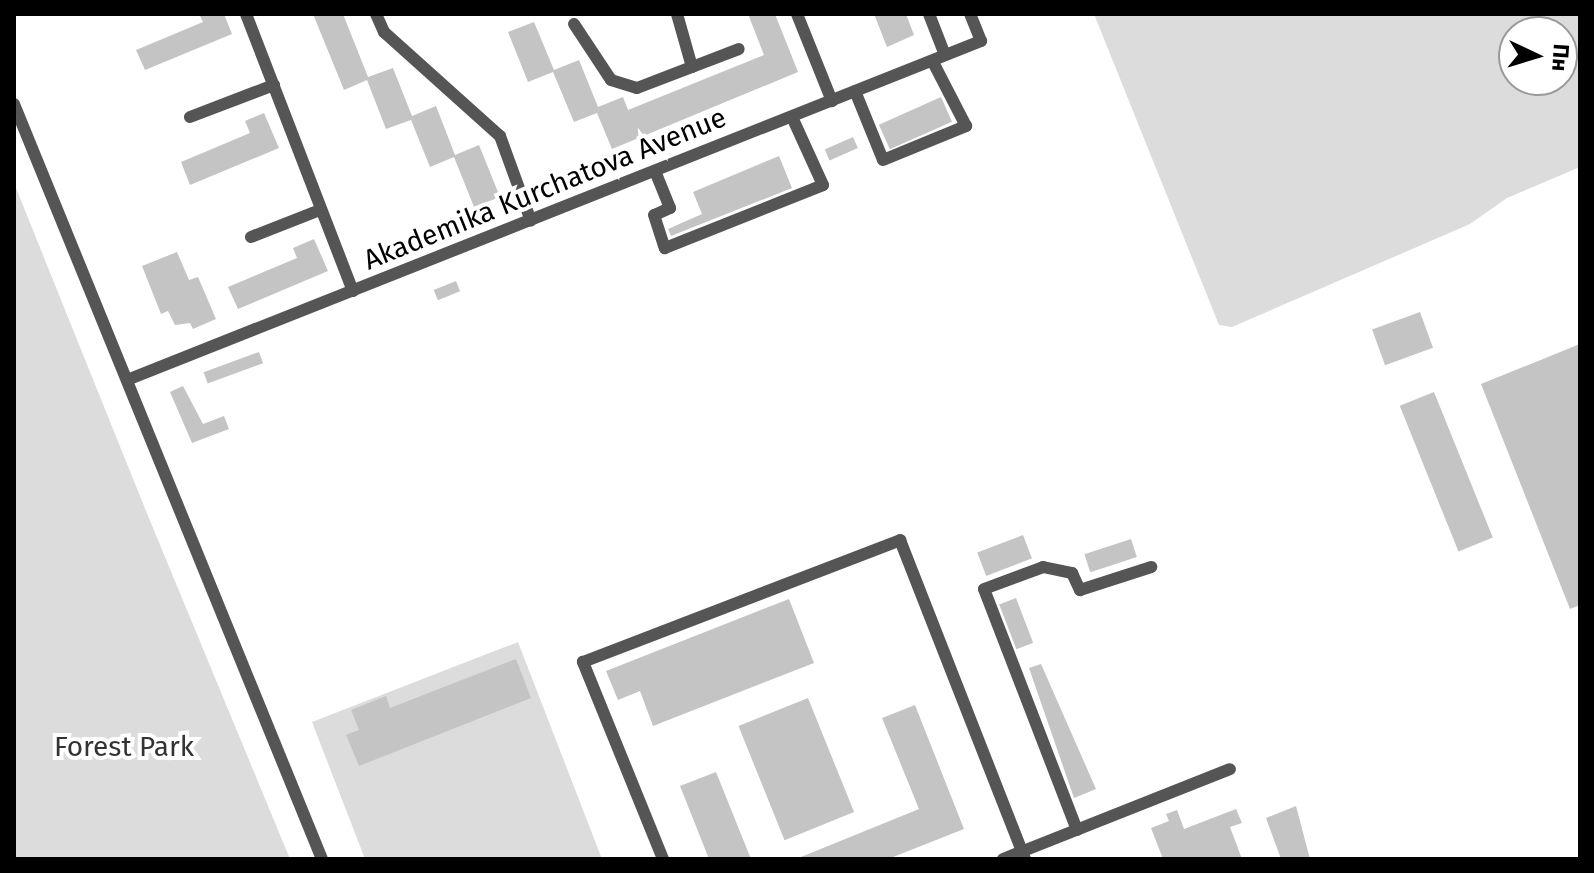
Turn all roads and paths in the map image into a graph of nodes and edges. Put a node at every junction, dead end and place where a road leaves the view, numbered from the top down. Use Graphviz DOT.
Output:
graph roads {
  1 [pos="246,14"];
  2 [pos="376,14"];
  3 [pos="677,14"];
  4 [pos="797,14"];
  5 [pos="929,14"];
  6 [pos="970,14"];
  7 [pos="574,24"];
  8 [pos="739,49"];
  9 [pos="945,55"];
  10 [pos="933,62"];
  11 [pos="692,67"];
  12 [pos="274,85"];
  13 [pos="855,91"];
  14 [pos="832,101"];
  15 [pos="14,104"];
  16 [pos="190,117"];
  17 [pos="792,117"];
  18 [pos="655,171"];
  19 [pos="320,210"];
  20 [pos="531,221"];
  21 [pos="251,237"];
  22 [pos="353,291"];
  23 [pos="127,380"];
  24 [pos="1151,567"];
  25 [pos="1230,769"];
  26 [pos="1077,830"];
  27 [pos="1024,855"];
  28 [pos="322,859"];
  29 [pos="663,859"];
  30 [pos="1003,859"];
  1 -- 12 [label="street"];
  2 -- 20 [label="street"];
  3 -- 11 [label="street"];
  4 -- 14 [label="street"];
  5 -- 9 [label="street"];
  6 -- 9 [label="street, Akademika Kurchatova Avenue"];
  7 -- 11 [label="street"];
  8 -- 11 [label="street"];
  9 -- 10 [label="street, Akademika Kurchatova Avenue"];
  10 -- 13 [label="street, Akademika Kurchatova Avenue"];
  10 -- 13 [label="street"];
  12 -- 16 [label="street"];
  12 -- 19 [label="street"];
  13 -- 14 [label="street, Akademika Kurchatova Avenue"];
  14 -- 17 [label="street, Akademika Kurchatova Avenue"];
  15 -- 23 [label="street"];
  17 -- 18 [label="street, Akademika Kurchatova Avenue"];
  17 -- 18 [label="street"];
  18 -- 20 [label="street, Akademika Kurchatova Avenue"];
  19 -- 21 [label="street"];
  19 -- 22 [label="street"];
  20 -- 22 [label="street, Akademika Kurchatova Avenue"];
  22 -- 23 [label="street, Akademika Kurchatova Avenue"];
  23 -- 28 [label="street"];
  24 -- 26 [label="street"];
  25 -- 26 [label="street"];
  26 -- 27 [label="street"];
  27 -- 29 [label="street"];
  27 -- 30 [label="street"];
}
